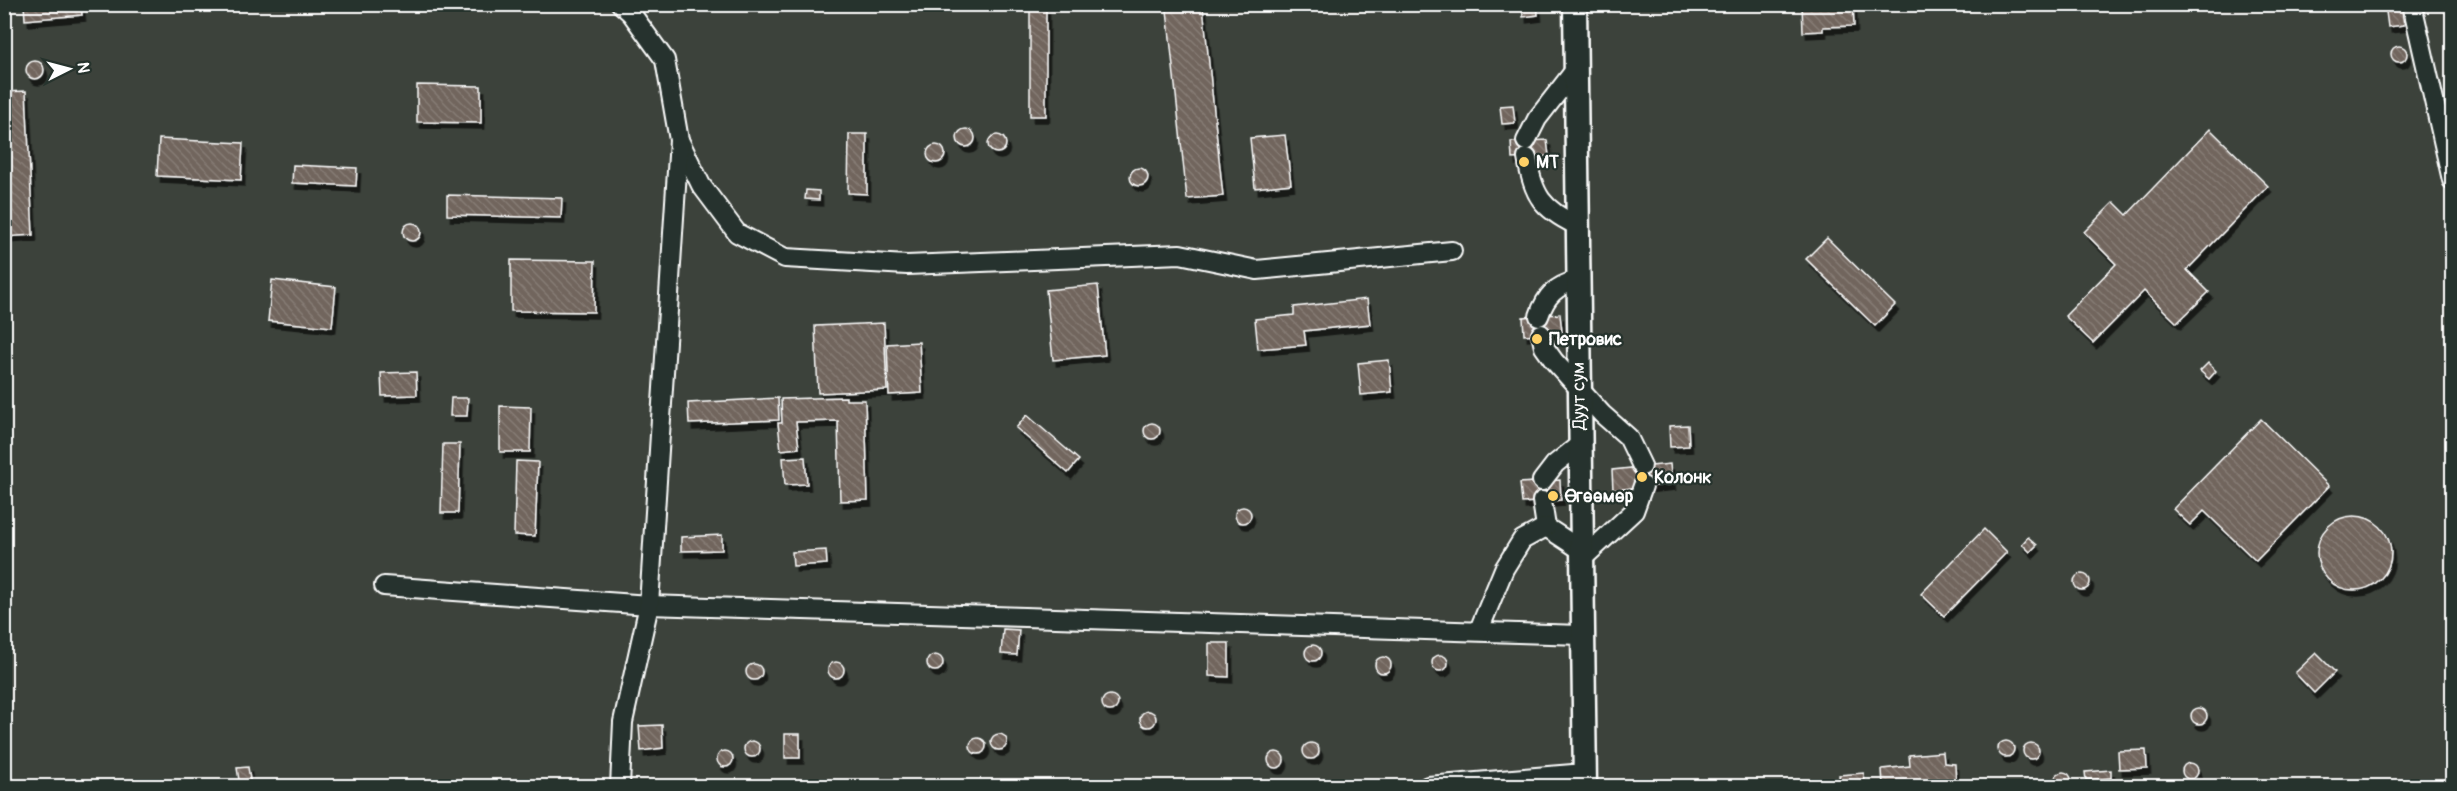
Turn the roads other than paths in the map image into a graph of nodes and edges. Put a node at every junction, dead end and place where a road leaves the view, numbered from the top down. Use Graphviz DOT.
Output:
graph roads {
  1 [pos="621,4"];
  2 [pos="1575,4"];
  3 [pos="2412,4"];
  4 [pos="1575,70"];
  5 [pos="679,140"];
  6 [pos="2452,180"];
  7 [pos="1576,225"];
  8 [pos="1452,252"];
  9 [pos="1577,280"];
  10 [pos="1579,389"];
  11 [pos="1580,445"];
  12 [pos="1642,466"];
  13 [pos="1542,481"];
  14 [pos="1643,486"];
  15 [pos="1542,501"];
  16 [pos="1546,527"];
  17 [pos="1581,555"];
  18 [pos="384,586"];
  19 [pos="649,605"];
  20 [pos="1479,630"];
  21 [pos="1582,636"];
  22 [pos="1585,780"];
  23 [pos="620,786"];
  24 [pos="1428,786"];
  1 -- 5 [label="street"];
  2 -- 4 [label="main road, Дуут сум"];
  3 -- 6 [label="street"];
  4 -- 7 [label="main road, Дуут сум"];
  4 -- 7 [label="street"];
  5 -- 8 [label="street"];
  5 -- 19 [label="street"];
  7 -- 9 [label="main road, Дуут сум"];
  9 -- 10 [label="main road, Дуут сум"];
  9 -- 10 [label="street"];
  10 -- 11 [label="main road, Дуут сум"];
  10 -- 12 [label="street"];
  11 -- 13 [label="street"];
  11 -- 17 [label="main road, Дуут сум"];
  14 -- 17 [label="street"];
  15 -- 16 [label="street"];
  16 -- 17 [label="street"];
  16 -- 20 [label="street"];
  17 -- 21 [label="main road, Дуут сум"];
  18 -- 19 [label="street"];
  19 -- 20 [label="street"];
  19 -- 23 [label="street"];
  20 -- 21 [label="street"];
  21 -- 22 [label="main road, Дуут сум"];
  22 -- 24 [label="street"];
}
